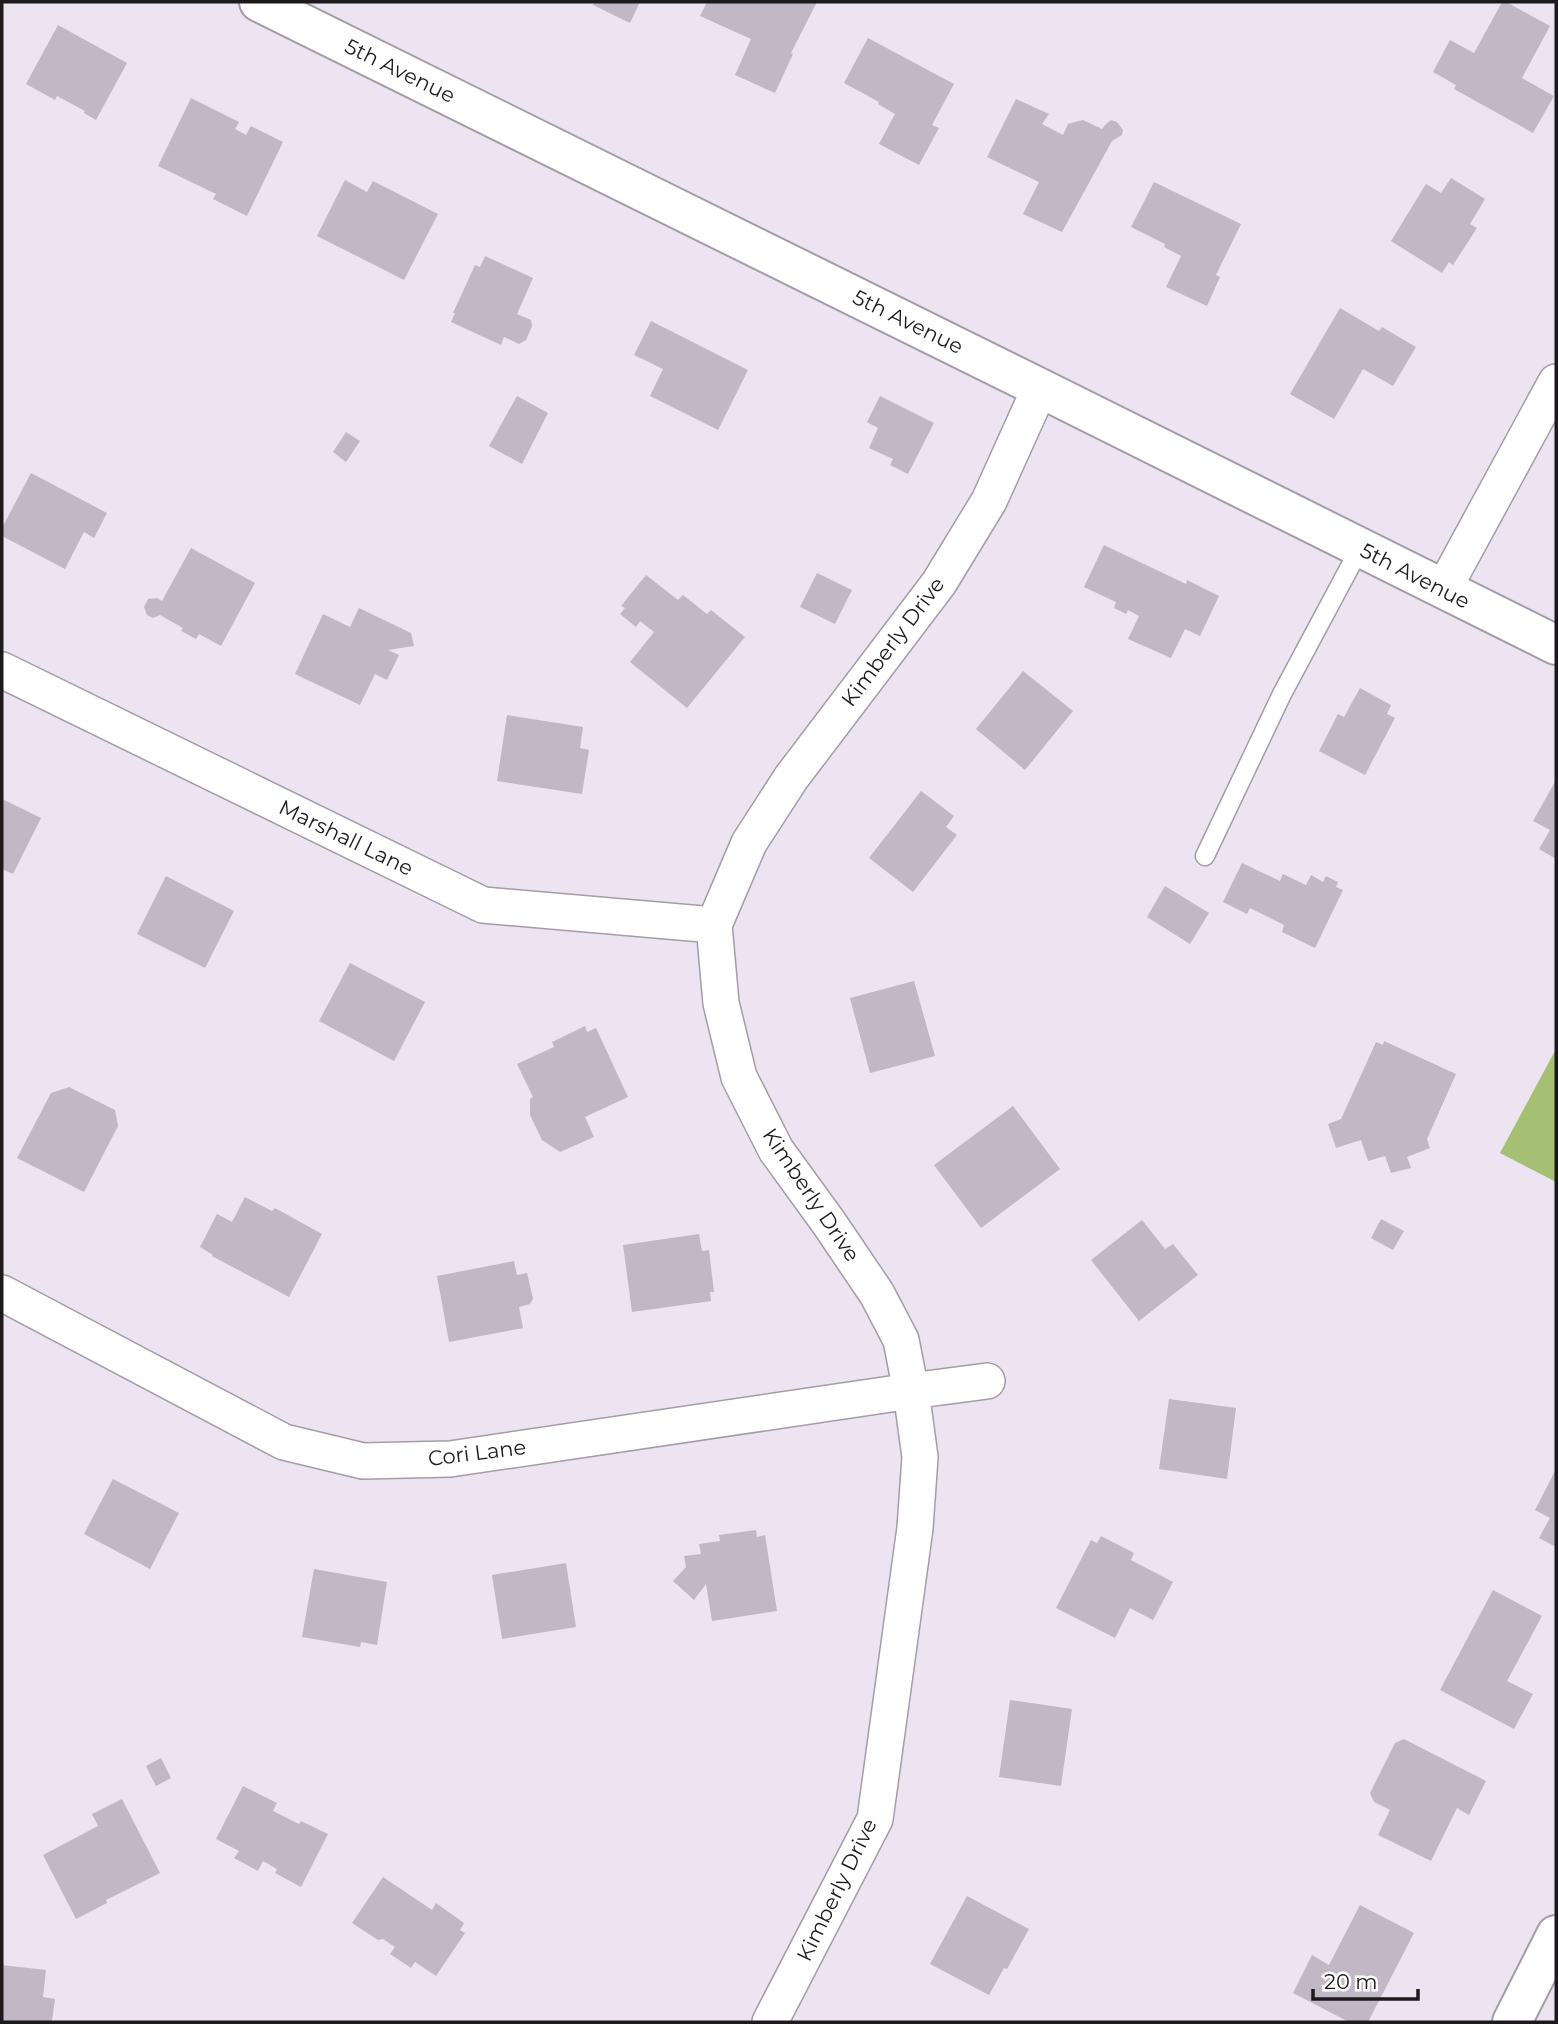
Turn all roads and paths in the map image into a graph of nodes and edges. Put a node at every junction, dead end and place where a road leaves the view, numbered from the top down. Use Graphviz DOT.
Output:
graph roads {
  1 [pos="259,2"];
  2 [pos="1556,382"];
  3 [pos="1040,388"];
  4 [pos="1360,548"];
  5 [pos="1443,590"];
  6 [pos="1556,645"];
  7 [pos="2,670"];
  8 [pos="1205,856"];
  9 [pos="713,925"];
  10 [pos="2,1293"];
  11 [pos="986,1381"];
  12 [pos="911,1391"];
  13 [pos="1556,1935"];
  14 [pos="770,2022"];
  15 [pos="1512,2022"];
  1 -- 3 [label="street, 5th Avenue"];
  2 -- 5 [label="street"];
  3 -- 4 [label="street, 5th Avenue"];
  3 -- 9 [label="street, Kimberly Drive"];
  4 -- 5 [label="street, 5th Avenue"];
  4 -- 8 [label="lane"];
  5 -- 6 [label="street, 5th Avenue"];
  7 -- 9 [label="street, Marshall Lane"];
  9 -- 12 [label="street, Kimberly Drive"];
  10 -- 12 [label="street, Cori Lane"];
  11 -- 12 [label="street, Cori Lane"];
  12 -- 14 [label="street, Kimberly Drive"];
  13 -- 15 [label="street"];
}
